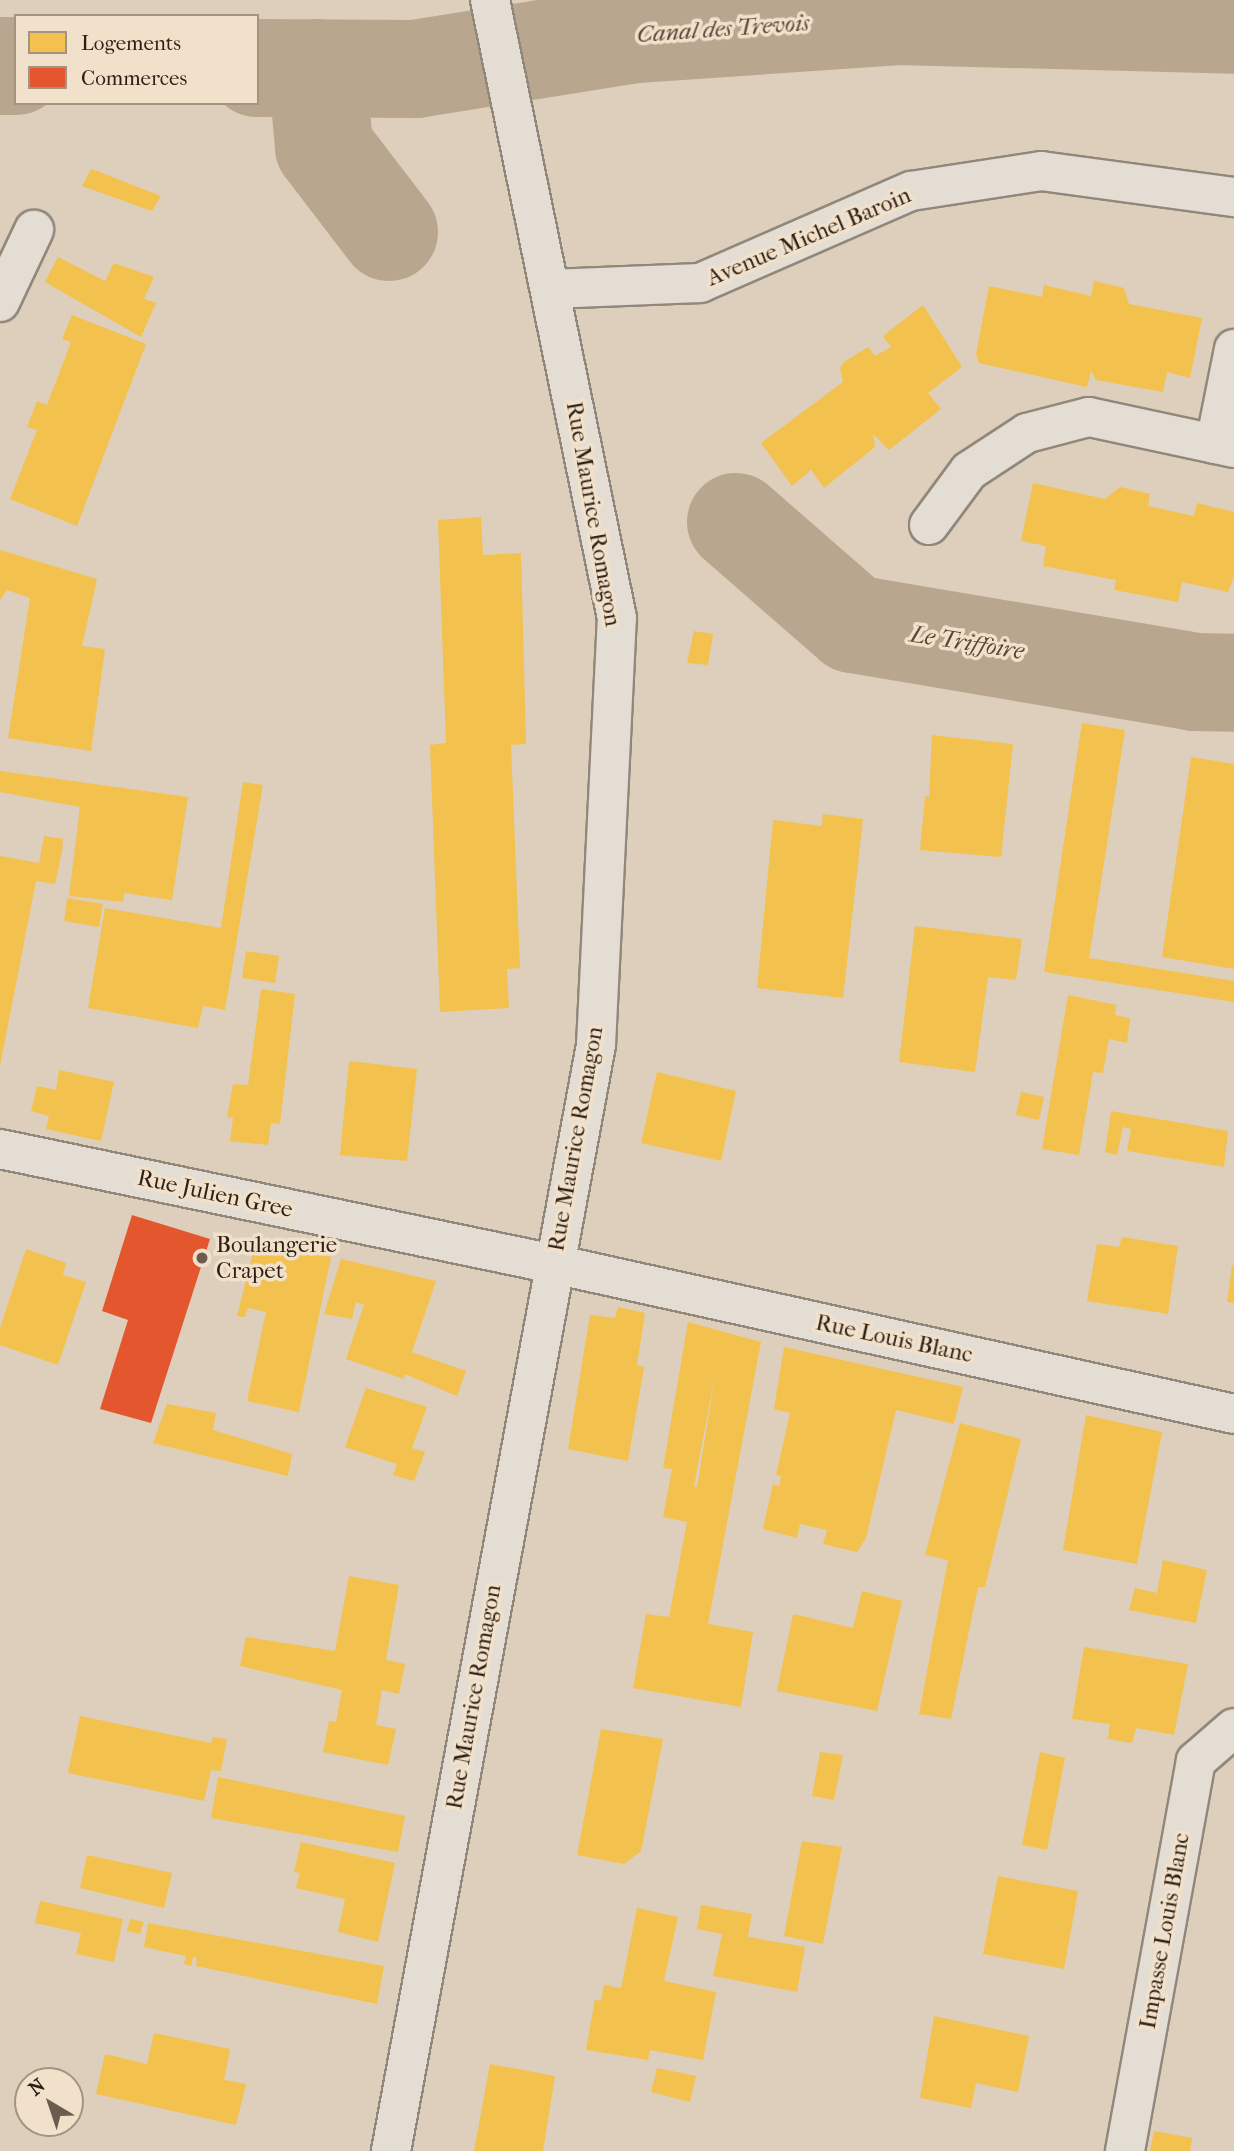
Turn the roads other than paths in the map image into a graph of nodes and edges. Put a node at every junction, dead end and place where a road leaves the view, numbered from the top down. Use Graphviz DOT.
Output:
graph roads {
  1 [pos="490,0"];
  2 [pos="1234,197"];
  3 [pos="34,230"];
  4 [pos="550,289"];
  5 [pos="0,302"];
  6 [pos="1234,349"];
  7 [pos="1225,446"];
  8 [pos="929,525"];
  9 [pos="0,1150"];
  10 [pos="554,1264"];
  11 [pos="1234,1414"];
  12 [pos="1234,1728"];
  13 [pos="391,2151"];
  14 [pos="1125,2151"];
  1 -- 4 [label="street, Rue Maurice Romagon"];
  2 -- 4 [label="street, Avenue Michel Baroin"];
  3 -- 5 [label="street"];
  4 -- 10 [label="street, Rue Maurice Romagon"];
  6 -- 7 [label="street"];
  7 -- 8 [label="street"];
  9 -- 10 [label="street, Rue Julien Gree"];
  10 -- 11 [label="street, Rue Louis Blanc"];
  10 -- 13 [label="street, Rue Maurice Romagon"];
  12 -- 14 [label="street, Impasse Louis Blanc"];
}
